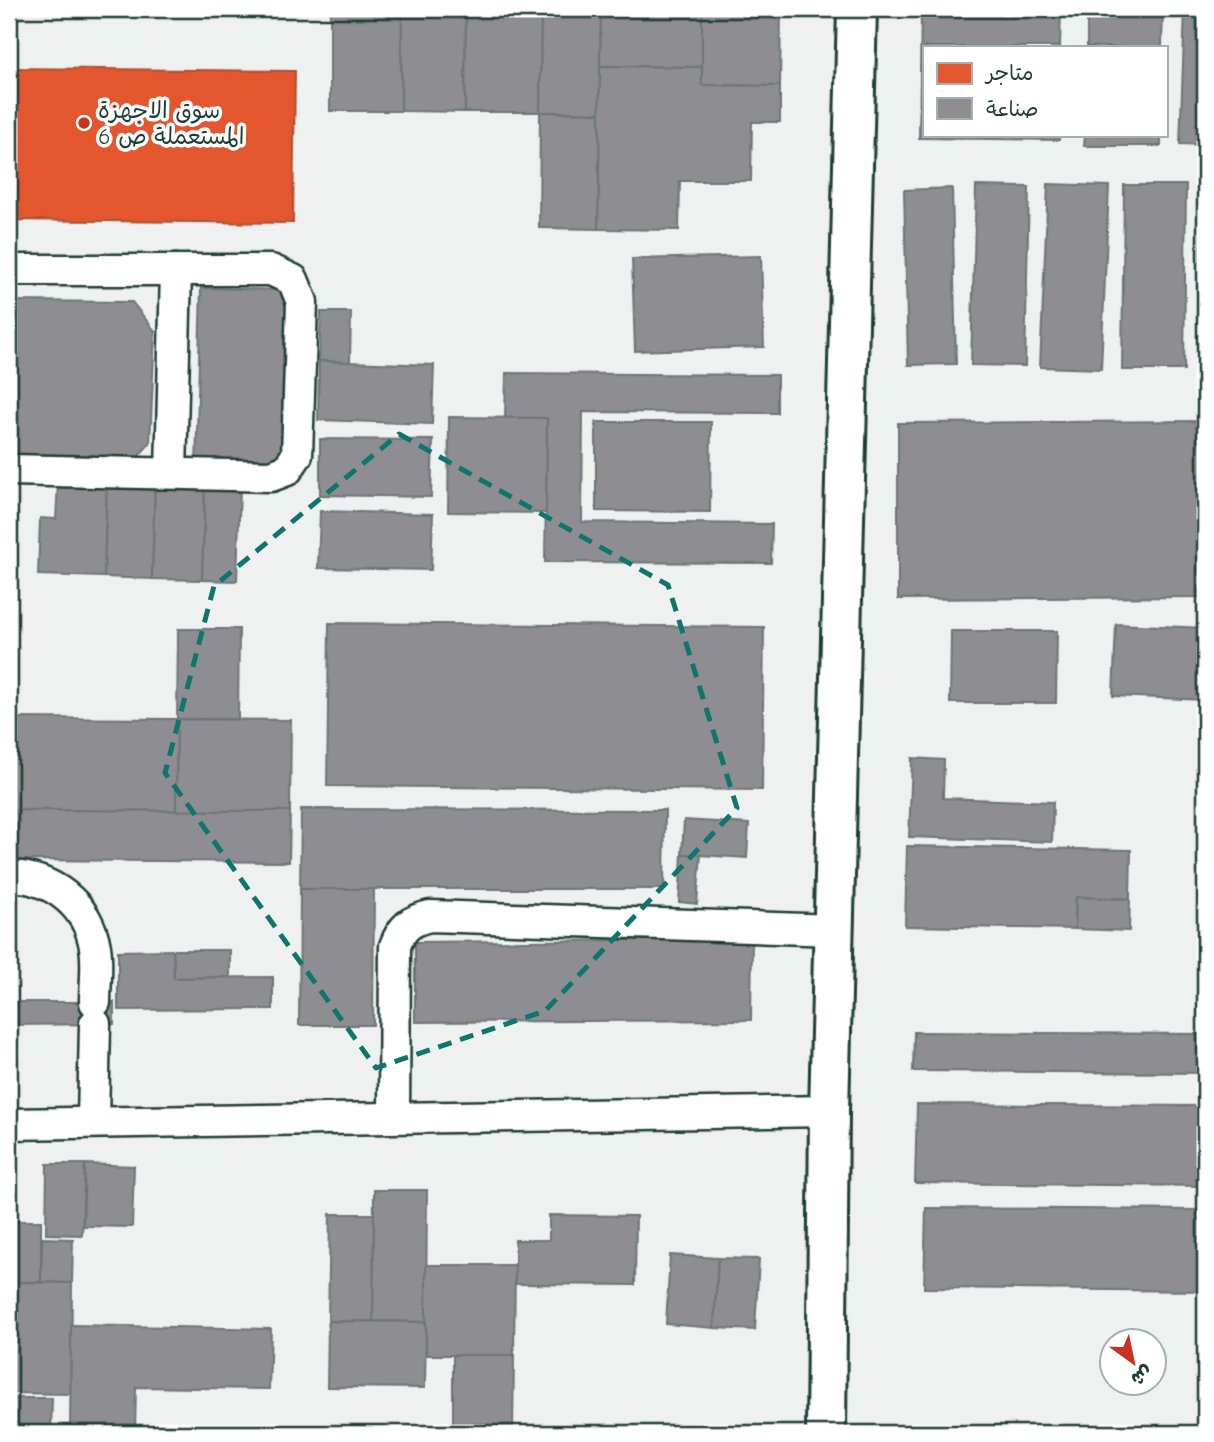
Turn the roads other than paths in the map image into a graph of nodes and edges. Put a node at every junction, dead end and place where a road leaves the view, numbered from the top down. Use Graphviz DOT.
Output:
graph roads {
  1 [pos="857,9"];
  2 [pos="9,270"];
  3 [pos="176,270"];
  4 [pos="9,470"];
  5 [pos="172,473"];
  6 [pos="9,876"];
  7 [pos="835,930"];
  8 [pos="830,1111"];
  9 [pos="394,1117"];
  10 [pos="93,1122"];
  11 [pos="9,1124"];
  12 [pos="826,1433"];
  1 -- 7 [label="street"];
  2 -- 3 [label="lane"];
  3 -- 5 [label="lane"];
  3 -- 5 [label="lane"];
  4 -- 5 [label="lane"];
  6 -- 10 [label="lane"];
  7 -- 8 [label="street"];
  7 -- 9 [label="lane"];
  8 -- 9 [label="lane"];
  8 -- 12 [label="street"];
  9 -- 10 [label="lane"];
  10 -- 11 [label="lane"];
}
